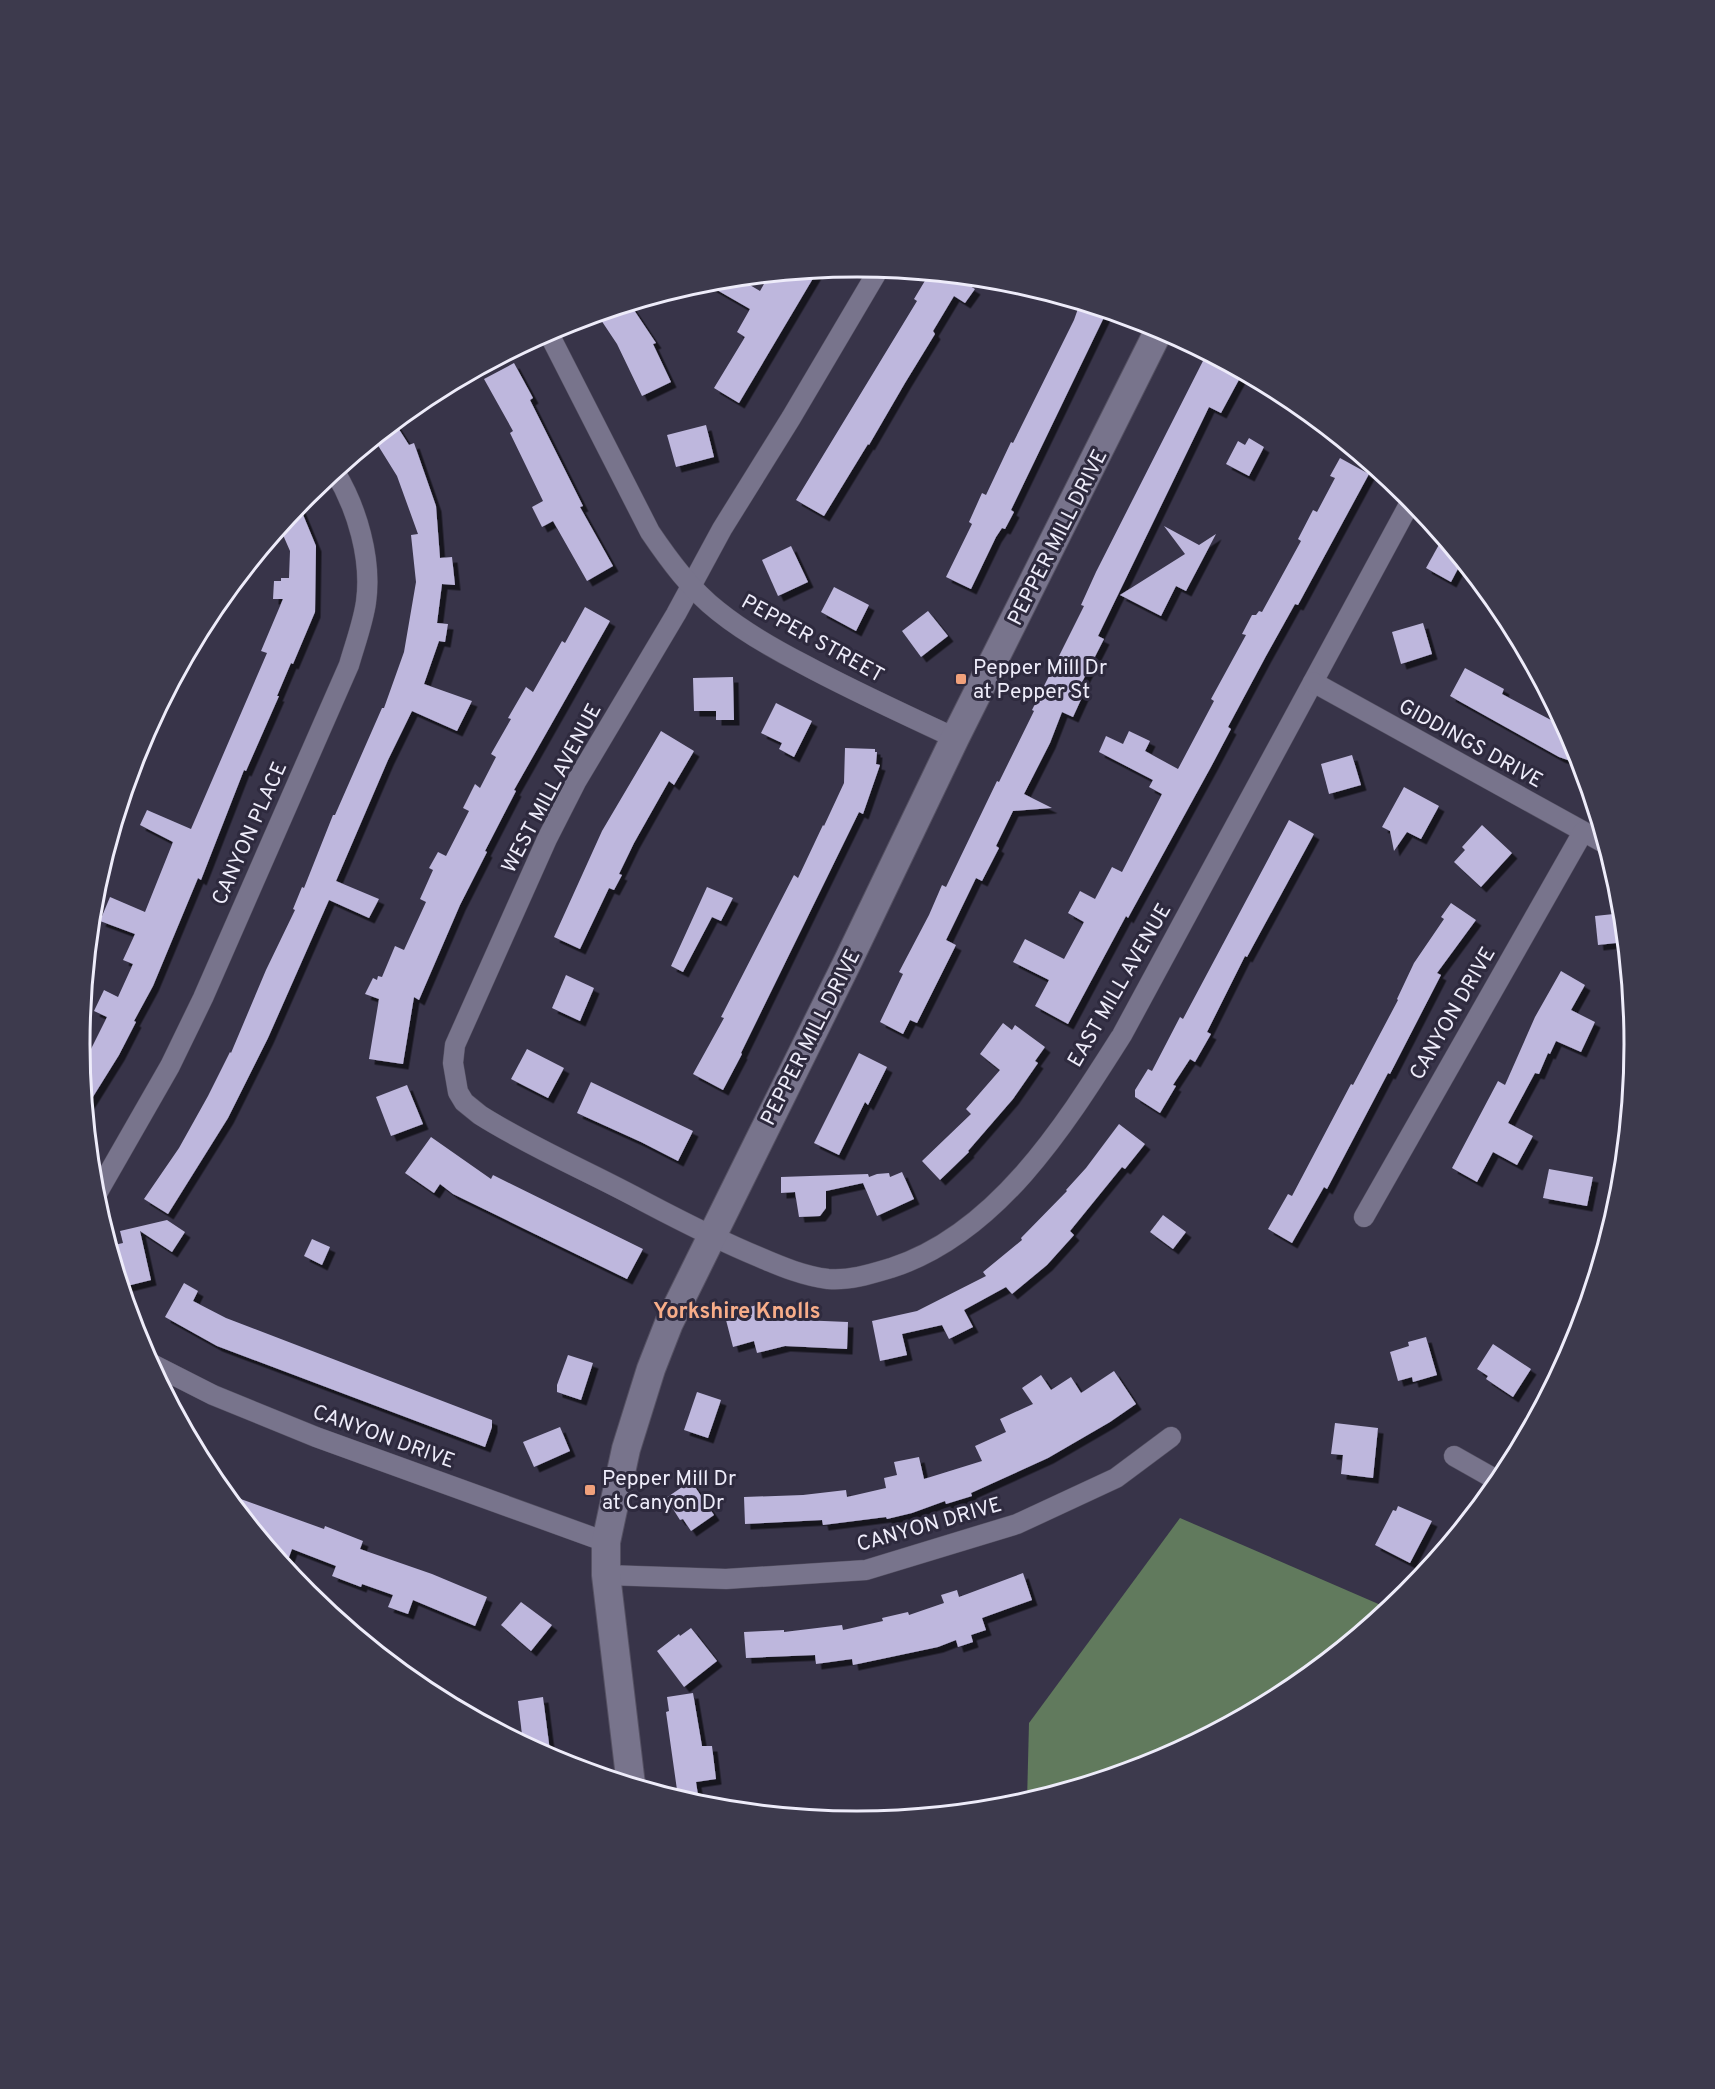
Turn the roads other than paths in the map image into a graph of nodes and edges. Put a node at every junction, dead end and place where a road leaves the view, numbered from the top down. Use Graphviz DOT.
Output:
graph roads {
  1 [pos="874,278"];
  2 [pos="1156,337"];
  3 [pos="552,340"];
  4 [pos="338,479"];
  5 [pos="1407,509"];
  6 [pos="691,585"];
  7 [pos="1313,682"];
  8 [pos="955,738"];
  9 [pos="1582,832"];
  10 [pos="1597,839"];
  11 [pos="103,1183"];
  12 [pos="1364,1217"];
  13 [pos="710,1237"];
  14 [pos="162,1369"];
  15 [pos="1171,1437"];
  16 [pos="1454,1456"];
  17 [pos="1491,1477"];
  18 [pos="606,1542"];
  19 [pos="606,1575"];
  20 [pos="630,1777"];
  1 -- 6 [label="street, WEST MILL AVENUE"];
  2 -- 8 [label="street, PEPPER MILL DRIVE"];
  3 -- 6 [label="street, PEPPER STREET"];
  4 -- 11 [label="street, CANYON PLACE"];
  5 -- 7 [label="street, EAST MILL AVENUE"];
  6 -- 8 [label="street, PEPPER STREET"];
  6 -- 13 [label="street, WEST MILL AVENUE"];
  7 -- 9 [label="street, GIDDINGS DRIVE"];
  7 -- 13 [label="street, EAST MILL AVENUE"];
  8 -- 13 [label="street, PEPPER MILL DRIVE"];
  9 -- 10 [label="street, GIDDINGS DRIVE"];
  9 -- 12 [label="street, CANYON DRIVE"];
  13 -- 18 [label="street, PEPPER MILL DRIVE"];
  14 -- 18 [label="street, CANYON DRIVE"];
  15 -- 19 [label="street, CANYON DRIVE"];
  16 -- 17 [label="street"];
  18 -- 19 [label="street, PEPPER MILL DRIVE"];
  19 -- 20 [label="street, PEPPER MILL DRIVE"];
}
